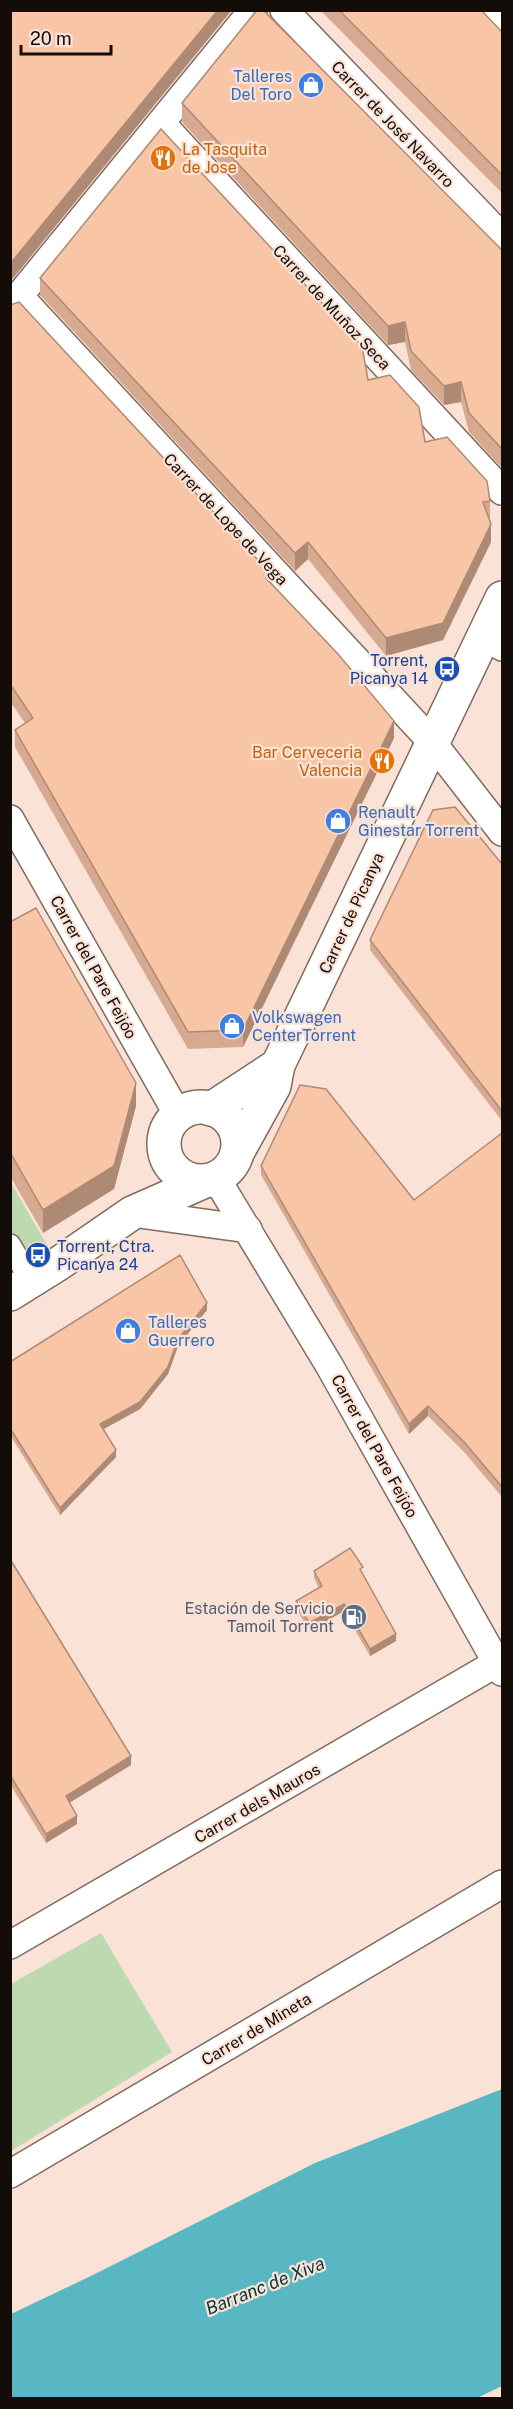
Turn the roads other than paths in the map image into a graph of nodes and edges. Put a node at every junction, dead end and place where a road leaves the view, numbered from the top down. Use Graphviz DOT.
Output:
graph roads {
  1 [pos="253,10"];
  2 [pos="284,10"];
  3 [pos="499,10"];
  4 [pos="502,30"];
  5 [pos="161,123"];
  6 [pos="502,237"];
  7 [pos="15,302"];
  8 [pos="502,491"];
  9 [pos="502,598"];
  10 [pos="493,642"];
  11 [pos="432,742"];
  12 [pos="10,819"];
  13 [pos="502,832"];
  14 [pos="278,1065"];
  15 [pos="211,1109"];
  16 [pos="178,1115"];
  17 [pos="237,1153"];
  18 [pos="167,1159"];
  19 [pos="211,1179"];
  20 [pos="132,1213"];
  21 [pos="248,1229"];
  22 [pos="10,1245"];
  23 [pos="21,1288"];
  24 [pos="501,1665"];
  25 [pos="502,1884"];
  26 [pos="10,1946"];
  27 [pos="10,2174"];
  1 -- 5 [label="street"];
  2 -- 6 [label="street, Carrer de José Navarro"];
  3 -- 4 [label="street"];
  5 -- 7 [label="street"];
  5 -- 8 [label="street, Carrer de Muñoz Seca"];
  7 -- 11 [label="street, Carrer de Lope de Vega"];
  9 -- 10 [label="street, Carrer de Picanya"];
  10 -- 11 [label="street, Carrer de Picanya"];
  11 -- 13 [label="street, Carrer de Lope de Vega"];
  11 -- 14 [label="street, Carrer de Picanya"];
  12 -- 16 [label="street, Carrer del Pare Feijóo"];
  14 -- 15 [label="street"];
  14 -- 17 [label="street, Carrer de Picanya"];
  15 -- 16 [label="street"];
  15 -- 17 [label="street"];
  16 -- 18 [label="street"];
  17 -- 19 [label="street"];
  18 -- 19 [label="street"];
  18 -- 20 [label="street"];
  19 -- 20 [label="street"];
  19 -- 21 [label="street, Carrer del Pare Feijóo"];
  20 -- 21 [label="street"];
  20 -- 23 [label="street"];
  21 -- 24 [label="street, Carrer del Pare Feijóo"];
  22 -- 23 [label="street"];
  24 -- 26 [label="street, Carrer dels Mauros"];
  25 -- 27 [label="street, Carrer de Mineta"];
}
